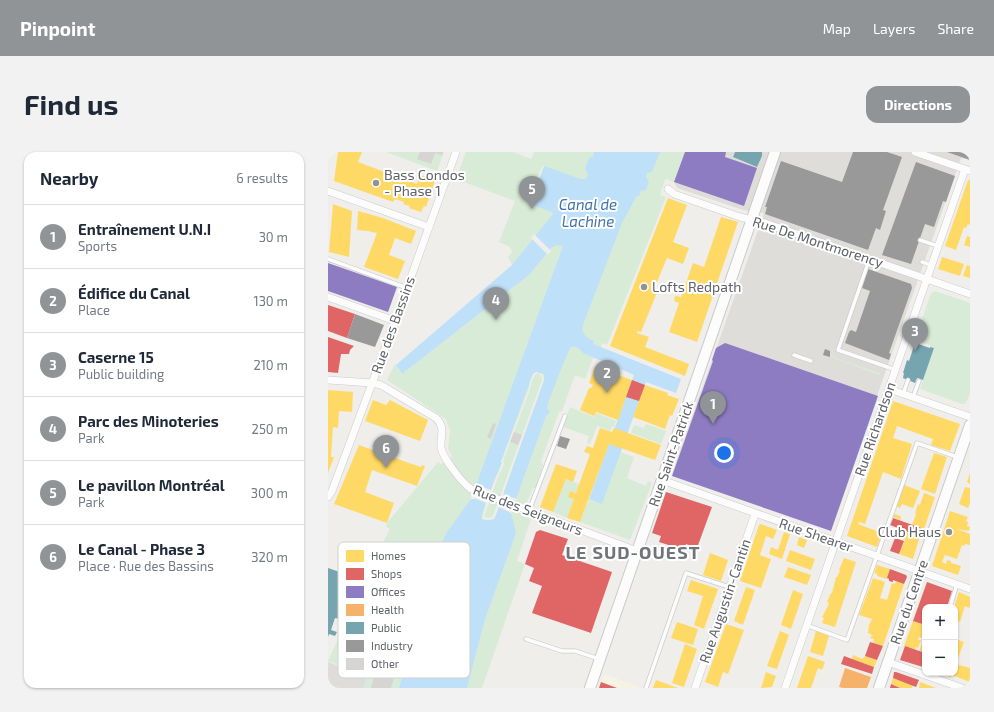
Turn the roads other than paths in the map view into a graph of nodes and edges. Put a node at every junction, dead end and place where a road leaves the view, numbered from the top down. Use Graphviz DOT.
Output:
graph roads {
  1 [pos="456,152"];
  2 [pos="775,152"];
  3 [pos="915,152"];
  4 [pos="967,170"];
  5 [pos="668,189"];
  6 [pos="328,191"];
  7 [pos="751,220"];
  8 [pos="430,227"];
  9 [pos="920,240"];
  10 [pos="938,246"];
  11 [pos="328,258"];
  12 [pos="870,259"];
  13 [pos="922,262"];
  14 [pos="931,265"];
  15 [pos="926,279"];
  16 [pos="407,288"];
  17 [pos="970,294"];
  18 [pos="328,297"];
  19 [pos="395,321"];
  20 [pos="794,355"];
  21 [pos="811,361"];
  22 [pos="896,370"];
  23 [pos="328,380"];
  24 [pos="908,380"];
  25 [pos="919,381"];
  26 [pos="372,383"];
  27 [pos="889,389"];
  28 [pos="903,394"];
  29 [pos="913,397"];
  30 [pos="565,416"];
  31 [pos="970,417"];
  32 [pos="970,425"];
  33 [pos="959,458"];
  34 [pos="662,480"];
  35 [pos="328,497"];
  36 [pos="529,511"];
  37 [pos="755,514"];
  38 [pos="835,542"];
  39 [pos="637,551"];
  40 [pos="877,556"];
  41 [pos="920,571"];
  42 [pos="958,584"];
  43 [pos="729,587"];
  44 [pos="970,589"];
  45 [pos="951,604"];
  46 [pos="806,625"];
  47 [pos="526,639"];
  48 [pos="600,659"];
  49 [pos="888,662"];
  50 [pos="922,673"];
  51 [pos="931,676"];
  52 [pos="590,688"];
  53 [pos="646,688"];
  54 [pos="695,688"];
  55 [pos="785,688"];
  56 [pos="879,688"];
  57 [pos="962,688"];
  1 -- 8 [label="street, Rue des Bassins"];
  2 -- 7 [label="main road, Rue Saint-Patrick"];
  3 -- 4 [label="street"];
  4 -- 10 [label="street, Rue Richardson"];
  5 -- 7 [label="street, Rue De Montmorency"];
  6 -- 8 [label="street"];
  7 -- 12 [label="street, Rue De Montmorency"];
  7 -- 34 [label="main road, Rue Saint-Patrick"];
  8 -- 16 [label="street, Rue des Bassins"];
  9 -- 10 [label="lane"];
  10 -- 14 [label="street, Rue Richardson"];
  11 -- 16 [label="lane"];
  12 -- 15 [label="street, Rue De Montmorency"];
  12 -- 22 [label="lane"];
  13 -- 14 [label="lane"];
  14 -- 15 [label="street, Rue Richardson"];
  15 -- 17 [label="street, Rue De Montmorency"];
  15 -- 22 [label="street, Rue Richardson"];
  16 -- 19 [label="street, Rue des Bassins"];
  18 -- 19 [label="street"];
  19 -- 26 [label="street, Rue des Bassins"];
  20 -- 21 [label="lane"];
  22 -- 27 [label="street, Rue Richardson"];
  23 -- 26 [label="street, Rue des Seigneurs"];
  24 -- 28 [label="lane"];
  25 -- 29 [label="lane"];
  26 -- 35 [label="street, Rue des Bassins"];
  26 -- 36 [label="street, Rue des Seigneurs"];
  27 -- 28 [label="street"];
  27 -- 38 [label="street, Rue Richardson"];
  28 -- 29 [label="street"];
  29 -- 31 [label="street"];
  30 -- 36 [label="lane"];
  32 -- 33 [label="main road, Rue du Centre"];
  33 -- 40 [label="lane"];
  33 -- 41 [label="main road, Rue du Centre"];
  34 -- 37 [label="street, Rue Shearer"];
  34 -- 39 [label="main road, Rue Saint-Patrick"];
  36 -- 39 [label="street, Rue des Seigneurs"];
  37 -- 38 [label="street, Rue Shearer"];
  37 -- 43 [label="street, Rue Augustin-Cantin"];
  38 -- 40 [label="street, Rue Shearer"];
  38 -- 46 [label="street, Rue Richardson"];
  39 -- 48 [label="main road, Rue Saint-Patrick"];
  40 -- 41 [label="street, Rue Shearer"];
  40 -- 46 [label="lane"];
  41 -- 42 [label="street, Rue Shearer"];
  41 -- 49 [label="main road, Rue du Centre"];
  42 -- 44 [label="street, Rue Shearer"];
  42 -- 45 [label="lane"];
  43 -- 53 [label="lane"];
  43 -- 54 [label="street, Rue Augustin-Cantin"];
  46 -- 55 [label="street, Rue Richardson"];
  47 -- 48 [label="lane"];
  48 -- 52 [label="main road, Rue Saint-Patrick"];
  49 -- 50 [label="street"];
  49 -- 56 [label="main road, Rue du Centre"];
  51 -- 57 [label="street"];
}
